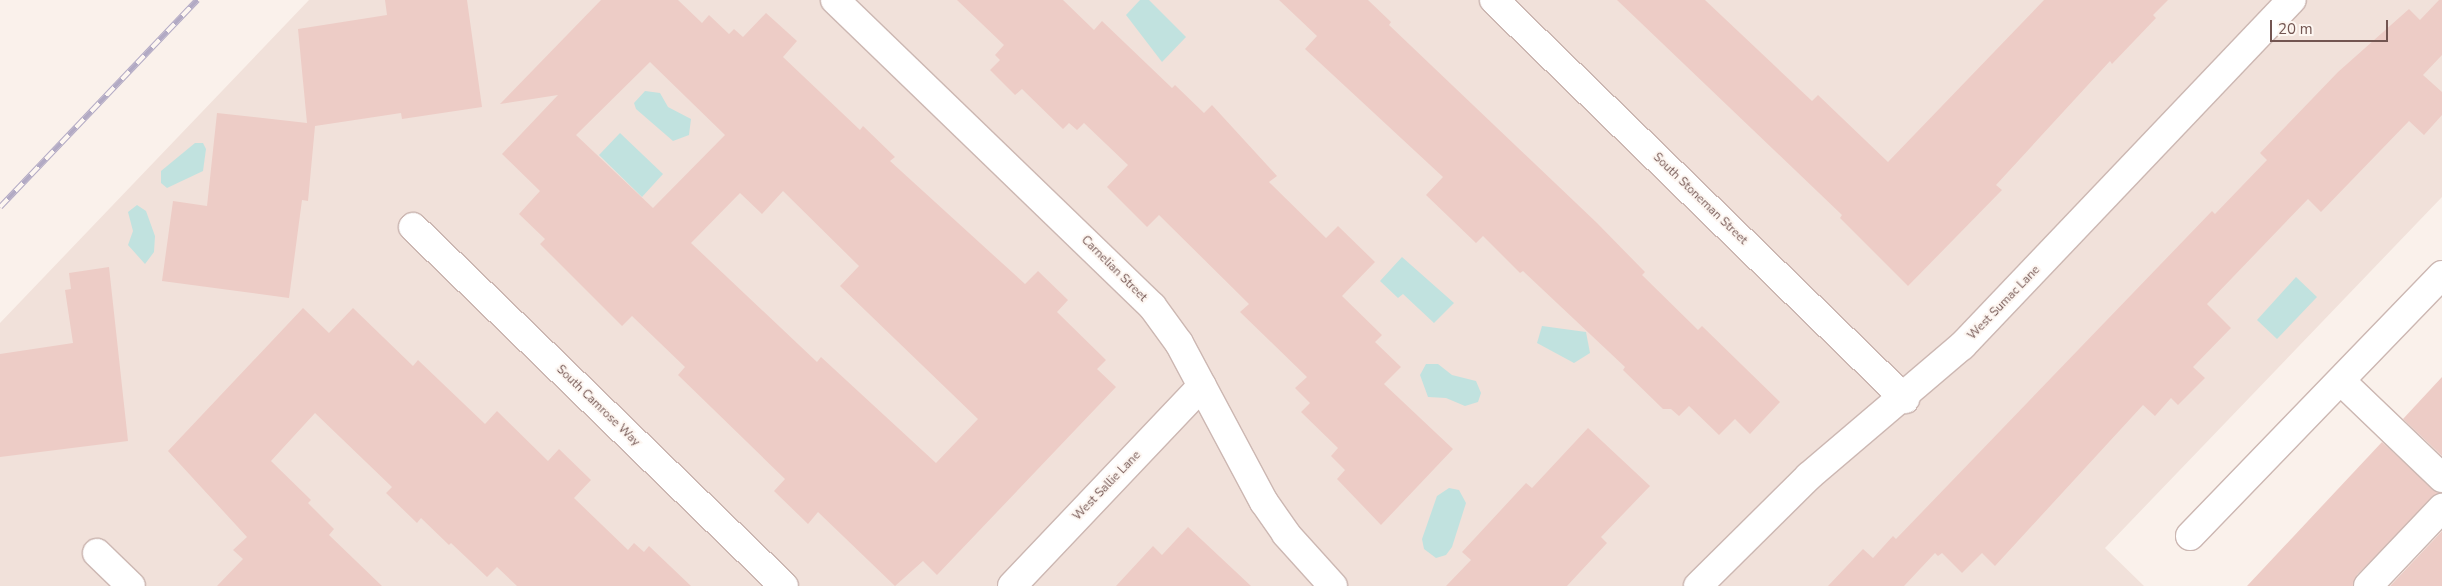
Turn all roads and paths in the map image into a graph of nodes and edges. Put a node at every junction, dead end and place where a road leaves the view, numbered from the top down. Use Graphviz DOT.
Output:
graph roads {
  1 [pos="835,0"];
  2 [pos="1494,0"];
  3 [pos="2292,0"];
  4 [pos="413,227"];
  5 [pos="2442,275"];
  6 [pos="2341,381"];
  7 [pos="1202,386"];
  8 [pos="1905,399"];
  9 [pos="2442,478"];
  10 [pos="2442,508"];
  11 [pos="2190,536"];
  12 [pos="98,553"];
  13 [pos="131,586"];
  14 [pos="784,586"];
  15 [pos="1012,586"];
  16 [pos="1333,586"];
  17 [pos="1698,586"];
  18 [pos="2368,586"];
  1 -- 7 [label="street, Carnelian Street"];
  2 -- 8 [label="street, South Stoneman Street"];
  3 -- 8 [label="street, West Sumac Lane"];
  4 -- 14 [label="street, South Camrose Way"];
  5 -- 6 [label="street"];
  6 -- 9 [label="street"];
  6 -- 11 [label="street"];
  7 -- 15 [label="street, West Sallie Lane"];
  7 -- 16 [label="street, Carnelian Street"];
  8 -- 17 [label="street, West Sumac Lane"];
  10 -- 18 [label="street"];
  12 -- 13 [label="street"];
}
